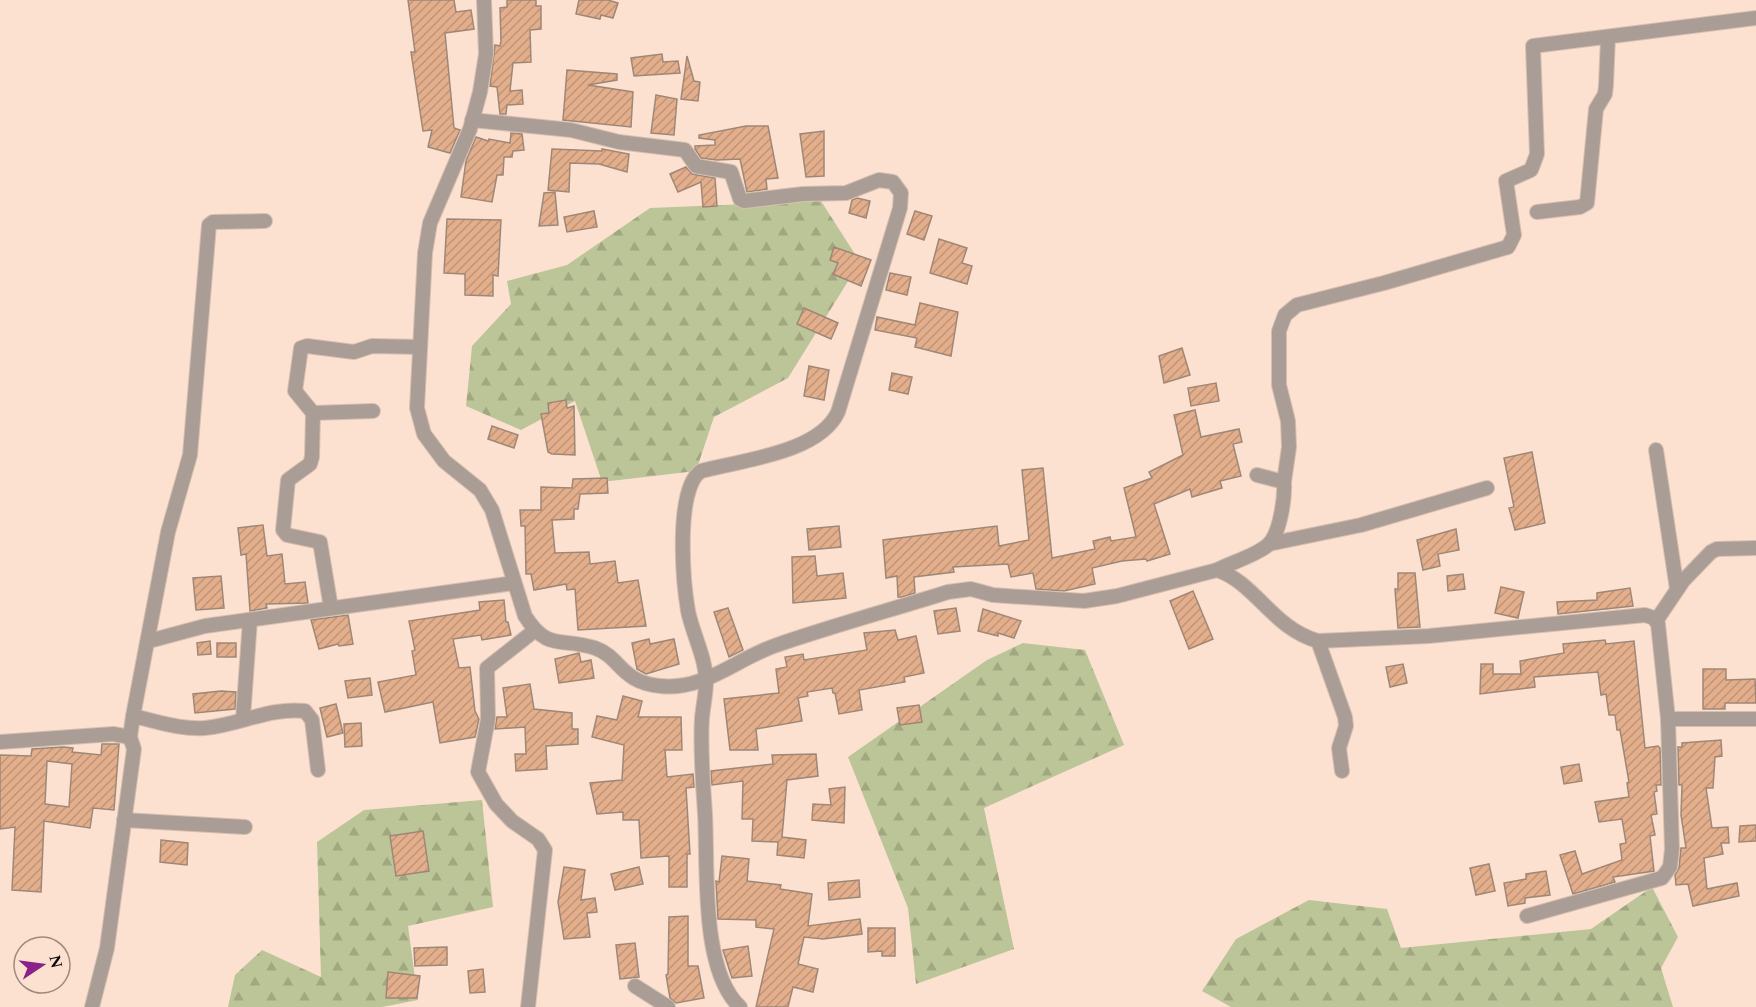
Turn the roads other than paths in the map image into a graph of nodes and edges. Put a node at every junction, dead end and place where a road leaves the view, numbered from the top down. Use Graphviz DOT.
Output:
graph roads {
  1 [pos="484,0"];
  2 [pos="1756,18"];
  3 [pos="1608,38"];
  4 [pos="472,120"];
  5 [pos="1537,212"];
  6 [pos="265,221"];
  7 [pos="420,347"];
  8 [pos="373,411"];
  9 [pos="313,413"];
  10 [pos="1656,450"];
  11 [pos="1257,475"];
  12 [pos="1284,483"];
  13 [pos="1487,488"];
  14 [pos="1269,544"];
  15 [pos="1756,548"];
  16 [pos="1217,570"];
  17 [pos="514,583"];
  18 [pos="1677,589"];
  19 [pos="331,608"];
  20 [pos="250,620"];
  21 [pos="1656,621"];
  22 [pos="534,631"];
  23 [pos="149,641"];
  24 [pos="1318,641"];
  25 [pos="706,680"];
  26 [pos="133,716"];
  27 [pos="243,718"];
  28 [pos="1756,718"];
  29 [pos="1668,719"];
  30 [pos="130,736"];
  31 [pos="0,742"];
  32 [pos="318,770"];
  33 [pos="1342,771"];
  34 [pos="124,820"];
  35 [pos="245,827"];
  36 [pos="1527,916"];
  37 [pos="635,986"];
  38 [pos="730,1004"];
  39 [pos="92,1007"];
  40 [pos="528,1007"];
  41 [pos="668,1007"];
  1 -- 4 [label="street"];
  2 -- 3 [label="street"];
  3 -- 5 [label="street"];
  3 -- 12 [label="street"];
  4 -- 7 [label="street"];
  4 -- 25 [label="street"];
  6 -- 23 [label="street"];
  7 -- 9 [label="street"];
  7 -- 17 [label="street"];
  8 -- 9 [label="street"];
  9 -- 19 [label="street"];
  10 -- 18 [label="street"];
  11 -- 12 [label="street"];
  12 -- 14 [label="street"];
  13 -- 14 [label="street"];
  14 -- 16 [label="street"];
  15 -- 18 [label="street"];
  16 -- 24 [label="street"];
  16 -- 25 [label="street"];
  17 -- 19 [label="street"];
  17 -- 22 [label="street"];
  18 -- 21 [label="street"];
  19 -- 20 [label="street"];
  20 -- 23 [label="street"];
  20 -- 27 [label="street"];
  21 -- 24 [label="street"];
  21 -- 29 [label="street"];
  22 -- 25 [label="street"];
  22 -- 40 [label="street"];
  23 -- 26 [label="street"];
  24 -- 33 [label="street"];
  25 -- 38 [label="street"];
  26 -- 27 [label="street"];
  26 -- 30 [label="street"];
  27 -- 32 [label="street"];
  28 -- 29 [label="street"];
  29 -- 36 [label="street"];
  30 -- 31 [label="street"];
  30 -- 34 [label="street"];
  34 -- 35 [label="street"];
  34 -- 39 [label="street"];
  37 -- 41 [label="street"];
}
